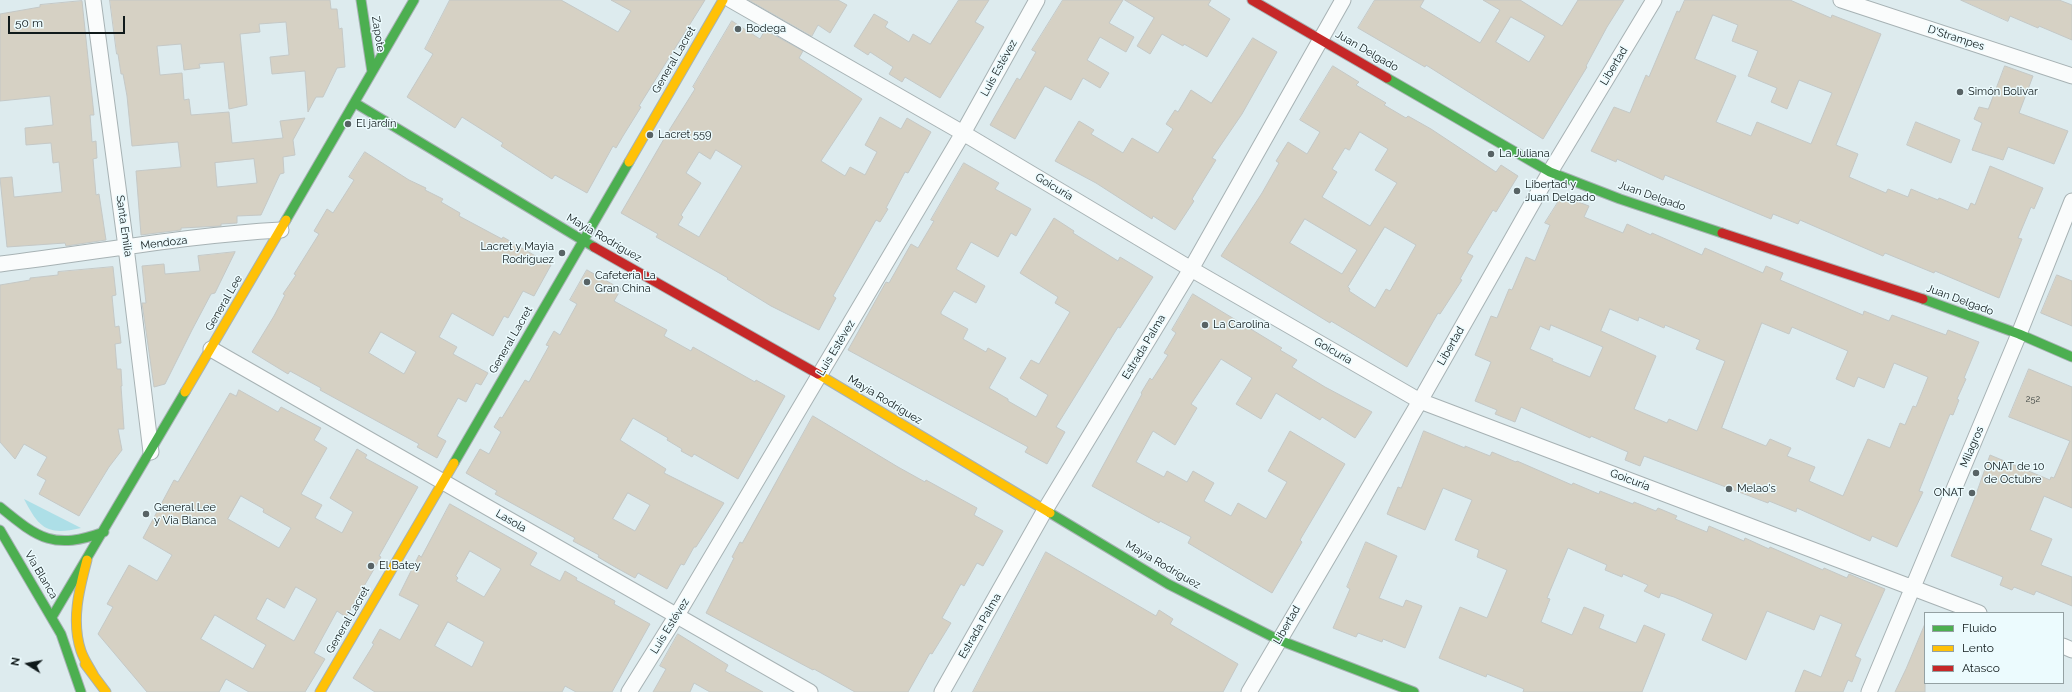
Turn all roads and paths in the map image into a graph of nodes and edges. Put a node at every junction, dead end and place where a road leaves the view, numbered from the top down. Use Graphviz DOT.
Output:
graph roads {
  1 [pos="93,0"];
  2 [pos="360,0"];
  3 [pos="414,0"];
  4 [pos="723,0"];
  5 [pos="731,0"];
  6 [pos="1037,0"];
  7 [pos="1252,0"];
  8 [pos="1343,0"];
  9 [pos="1654,0"];
  10 [pos="1841,0"];
  11 [pos="1320,38"];
  12 [pos="372,72"];
  13 [pos="2072,76"];
  14 [pos="355,103"];
  15 [pos="963,133"];
  16 [pos="1550,172"];
  17 [pos="2072,201"];
  18 [pos="281,230"];
  19 [pos="582,240"];
  20 [pos="126,247"];
  21 [pos="0,264"];
  22 [pos="1191,269"];
  23 [pos="2019,334"];
  24 [pos="211,349"];
  25 [pos="2072,356"];
  26 [pos="819,375"];
  27 [pos="1420,401"];
  28 [pos="151,452"];
  29 [pos="442,482"];
  30 [pos="0,506"];
  31 [pos="1045,510"];
  32 [pos="0,530"];
  33 [pos="104,532"];
  34 [pos="87,560"];
  35 [pos="1914,587"];
  36 [pos="1976,612"];
  37 [pos="677,615"];
  38 [pos="52,617"];
  39 [pos="61,634"];
  40 [pos="1278,640"];
  41 [pos="94,676"];
  42 [pos="82,692"];
  43 [pos="106,692"];
  44 [pos="320,692"];
  45 [pos="629,692"];
  46 [pos="810,692"];
  47 [pos="942,692"];
  48 [pos="1249,692"];
  49 [pos="1414,692"];
  50 [pos="1870,692"];
  1 -- 20 [label="street, Santa Emilia"];
  2 -- 12 [label="main road, Zapote"];
  3 -- 12 [label="main road, General Lee"];
  4 -- 19 [label="main road, General Lacret"];
  5 -- 15 [label="street, Goicuría"];
  6 -- 15 [label="street, Luis Estévez"];
  7 -- 11 [label="main road, Juan Delgado"];
  8 -- 11 [label="street, Estrada Palma"];
  9 -- 16 [label="street, Libertad"];
  10 -- 13 [label="street, D'Strampes"];
  11 -- 16 [label="main road, Juan Delgado"];
  11 -- 22 [label="street, Estrada Palma"];
  12 -- 14 [label="main road, General Lee"];
  14 -- 18 [label="main road, General Lee"];
  14 -- 19 [label="main road, Mayía Rodríguez"];
  15 -- 22 [label="street, Goicuría"];
  15 -- 26 [label="street, Luis Estévez"];
  16 -- 23 [label="main road, Juan Delgado"];
  16 -- 27 [label="street, Libertad"];
  17 -- 23 [label="street, Milagros"];
  18 -- 20 [label="street, Mendoza"];
  18 -- 24 [label="main road, General Lee"];
  19 -- 26 [label="main road, Mayía Rodríguez"];
  19 -- 29 [label="main road, General Lacret"];
  20 -- 21 [label="street, Mendoza"];
  20 -- 28 [label="street, Santa Emilia"];
  22 -- 27 [label="street, Goicuría"];
  22 -- 31 [label="street, Estrada Palma"];
  23 -- 25 [label="main road, Juan Delgado"];
  23 -- 35 [label="street, Milagros"];
  24 -- 28 [label="main road, General Lee"];
  24 -- 29 [label="street, Lasola"];
  26 -- 31 [label="main road, Mayía Rodríguez"];
  26 -- 37 [label="street, Luis Estévez"];
  27 -- 35 [label="street, Goicuría"];
  27 -- 40 [label="street, Libertad"];
  28 -- 33 [label="main road, General Lee"];
  29 -- 37 [label="street, Lasola"];
  29 -- 44 [label="main road, General Lacret"];
  30 -- 33 [label="main road"];
  31 -- 40 [label="main road, Mayía Rodríguez"];
  31 -- 47 [label="street, Estrada Palma"];
  32 -- 38 [label="main road, Vía Blanca"];
  33 -- 34 [label="main road, General Lee"];
  34 -- 38 [label="main road, General Lee"];
  34 -- 41 [label="main road"];
  35 -- 36 [label="street, Goicuría"];
  35 -- 50 [label="street, Milagros"];
  37 -- 45 [label="street, Luis Estévez"];
  37 -- 46 [label="street, Lasola"];
  38 -- 39 [label="main road, Vía Blanca"];
  39 -- 41 [label="main road, Vía Blanca"];
  39 -- 42 [label="main road, Vía Blanca"];
  40 -- 48 [label="street, Libertad"];
  40 -- 49 [label="main road, Mayía Rodríguez"];
  41 -- 43 [label="main road, Vía Blanca"];
}
